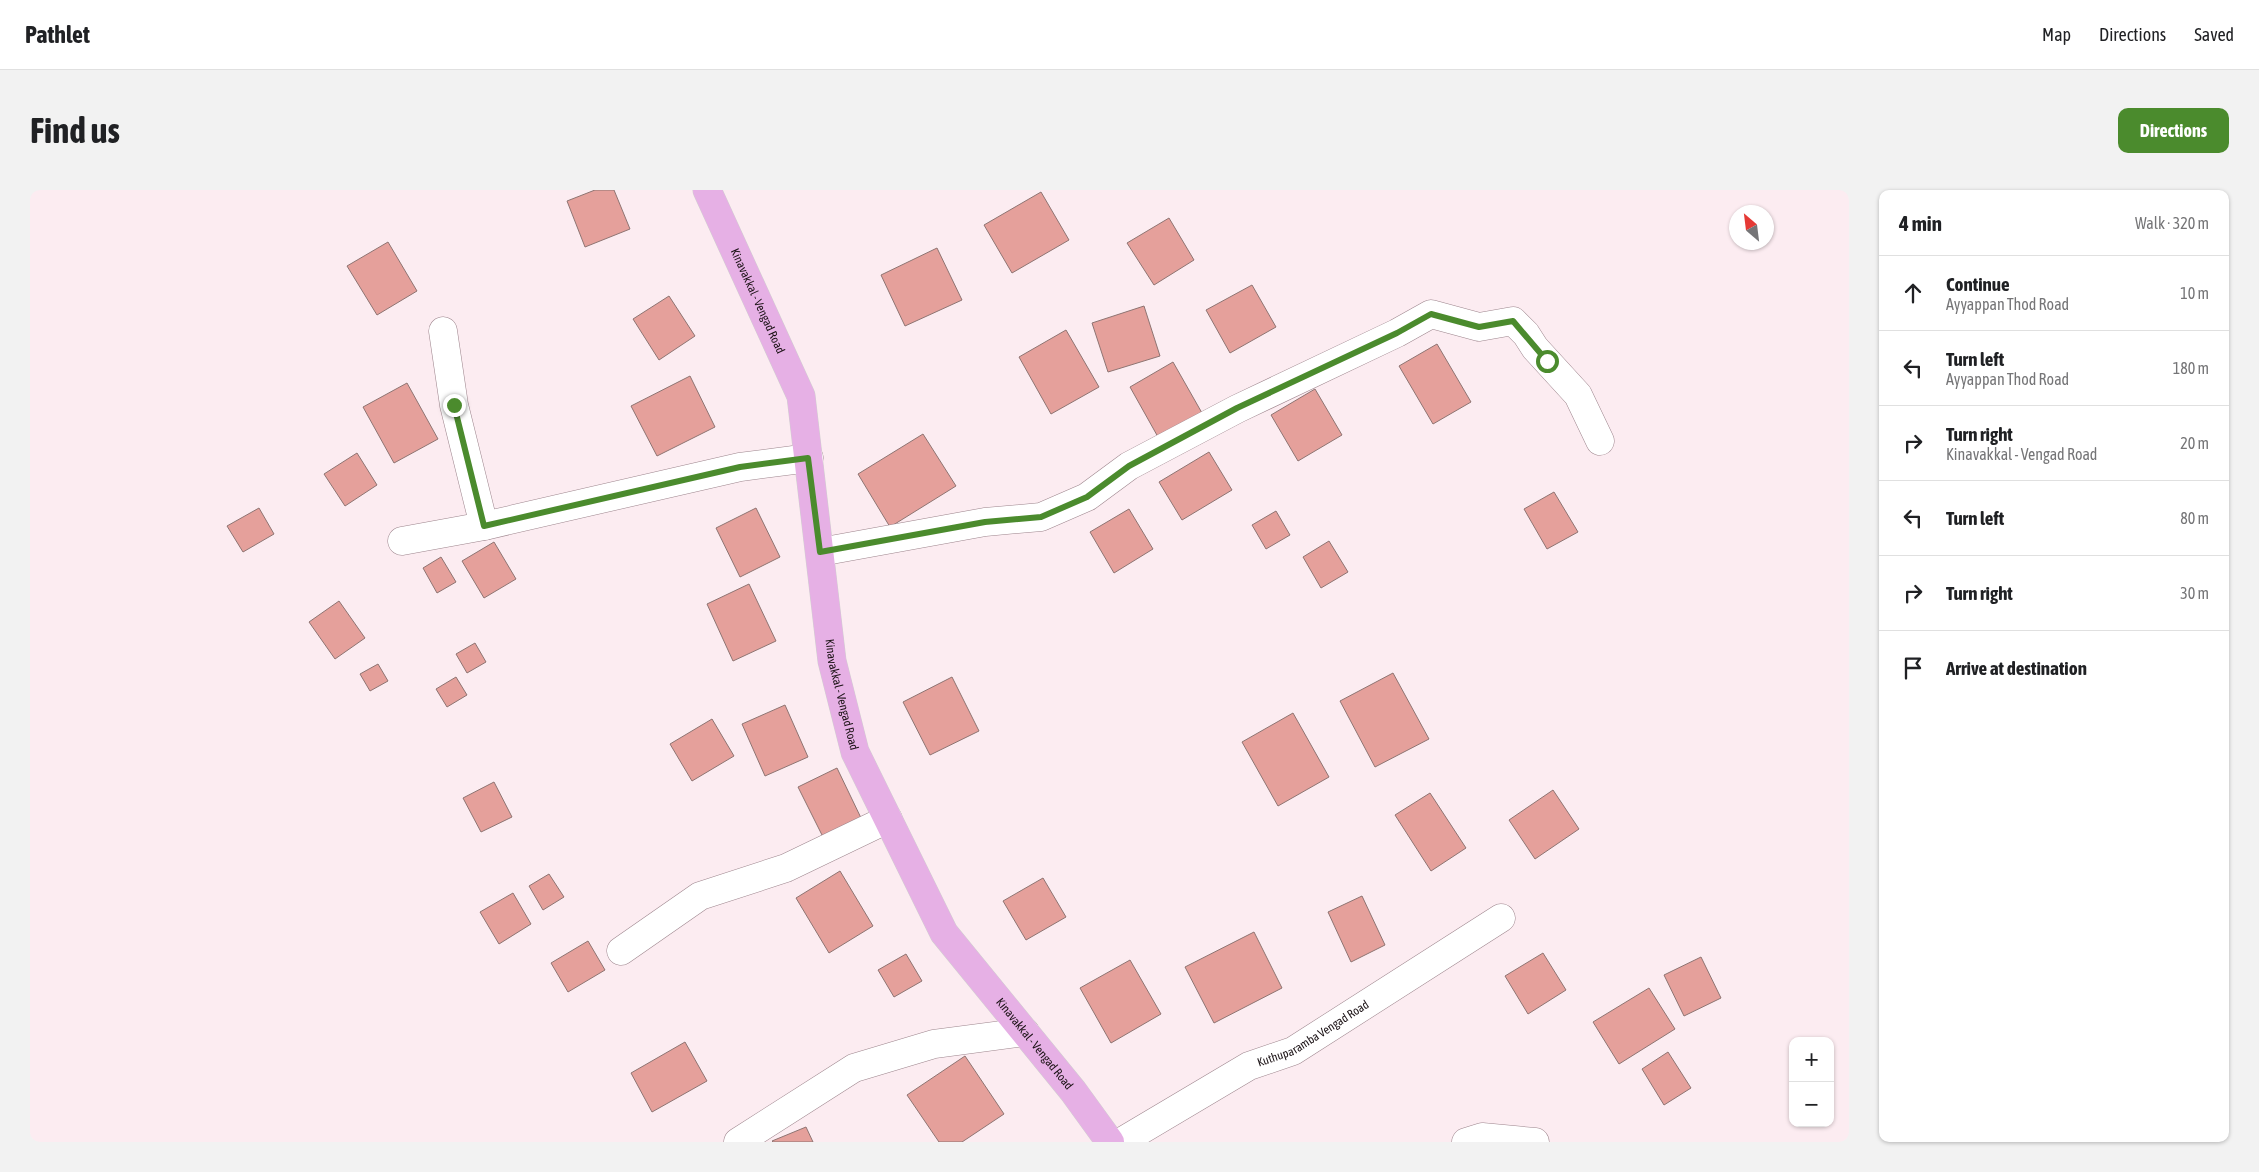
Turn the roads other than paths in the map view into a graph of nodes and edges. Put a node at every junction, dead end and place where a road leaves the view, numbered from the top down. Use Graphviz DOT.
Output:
graph roads {
  1 [pos="707,190"];
  2 [pos="443,331"];
  3 [pos="1600,441"];
  4 [pos="808,458"];
  5 [pos="484,526"];
  6 [pos="402,541"];
  7 [pos="820,552"];
  8 [pos="888,819"];
  9 [pos="1501,918"];
  10 [pos="621,951"];
  11 [pos="1024,1032"];
  12 [pos="738,1142"];
  13 [pos="1110,1142"];
  14 [pos="1121,1142"];
  15 [pos="1466,1142"];
  16 [pos="1535,1142"];
  1 -- 4 [label="main road, Kinavakkal - Vengad Road"];
  2 -- 5 [label="street"];
  3 -- 7 [label="street"];
  4 -- 5 [label="street"];
  4 -- 7 [label="main road, Kinavakkal - Vengad Road"];
  5 -- 6 [label="street"];
  7 -- 8 [label="main road, Kinavakkal - Vengad Road"];
  8 -- 10 [label="street"];
  8 -- 11 [label="main road, Kinavakkal - Vengad Road"];
  9 -- 14 [label="street, Kuthuparamba Vengad Road"];
  11 -- 12 [label="street"];
  11 -- 13 [label="main road, Kinavakkal - Vengad Road"];
  15 -- 16 [label="street"];
}
